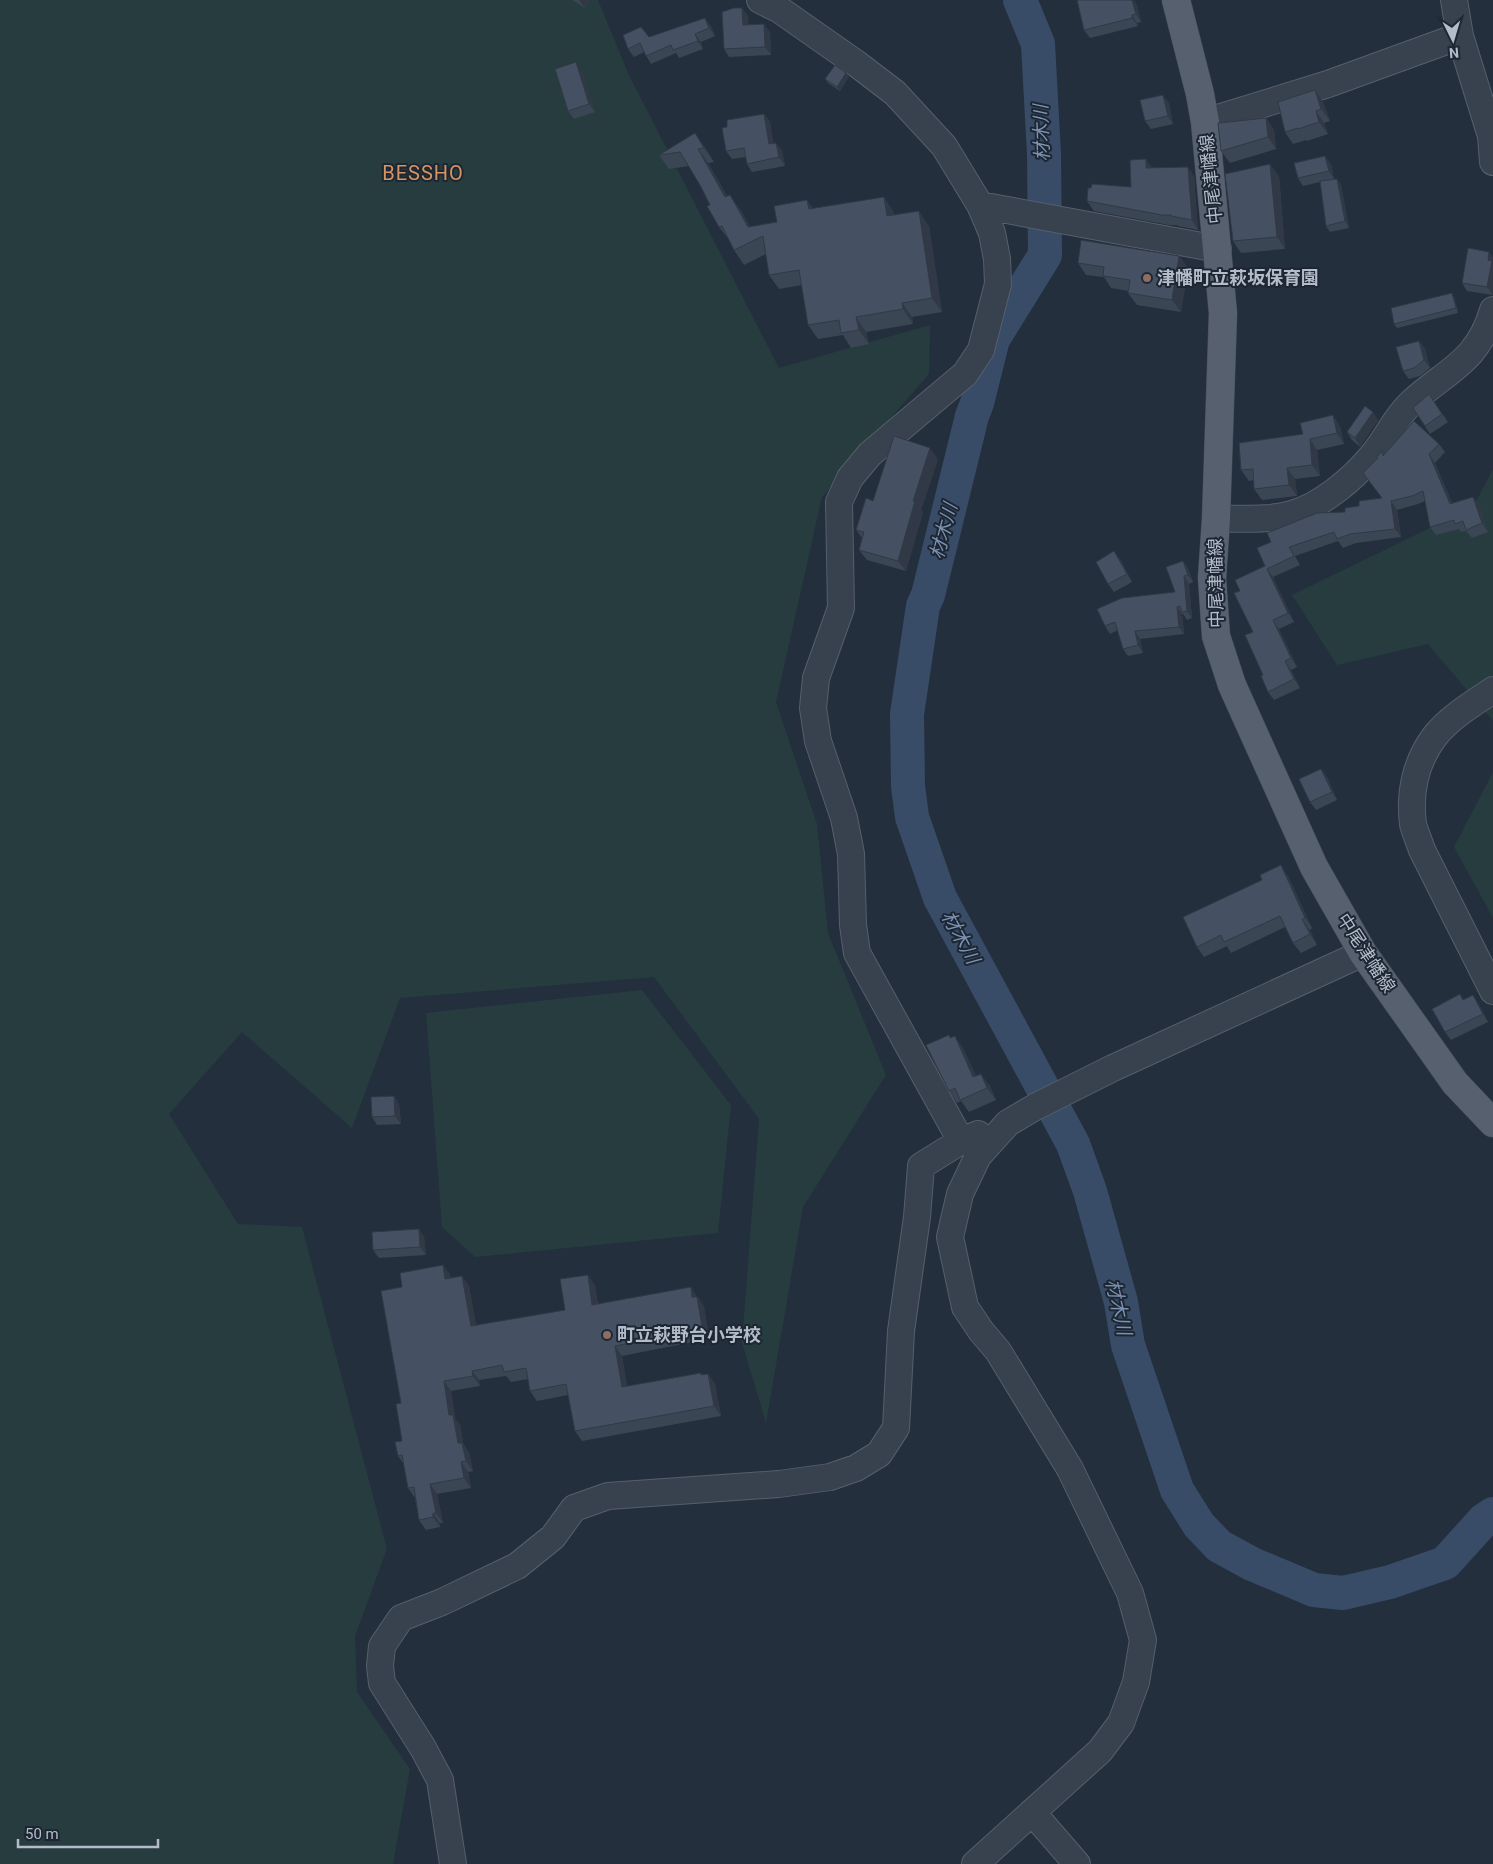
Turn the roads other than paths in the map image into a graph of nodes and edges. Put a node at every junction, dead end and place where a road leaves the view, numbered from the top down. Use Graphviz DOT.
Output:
graph roads {
  1 [pos="760,0"];
  2 [pos="1176,0"];
  3 [pos="1454,0"];
  4 [pos="1460,36"];
  5 [pos="1205,122"];
  6 [pos="1492,136"];
  7 [pos="1493,162"];
  8 [pos="980,205"];
  9 [pos="1218,249"];
  10 [pos="1493,310"];
  11 [pos="1216,519"];
  12 [pos="1493,690"];
  13 [pos="1363,954"];
  14 [pos="1493,991"];
  15 [pos="1008,1123"];
  16 [pos="1493,1123"];
  17 [pos="961,1141"];
  18 [pos="1032,1812"];
  19 [pos="453,1864"];
  20 [pos="975,1864"];
  21 [pos="1078,1864"];
  1 -- 8 [label="street"];
  2 -- 5 [label="main road, 中尾津幡線"];
  3 -- 4 [label="street"];
  4 -- 5 [label="street"];
  4 -- 6 [label="street"];
  5 -- 9 [label="main road, 中尾津幡線"];
  6 -- 7 [label="street"];
  8 -- 9 [label="street"];
  8 -- 17 [label="street"];
  9 -- 11 [label="main road, 中尾津幡線"];
  10 -- 11 [label="street"];
  11 -- 13 [label="main road, 中尾津幡線"];
  12 -- 14 [label="street"];
  13 -- 15 [label="street"];
  13 -- 16 [label="main road, 中尾津幡線"];
  15 -- 17 [label="street"];
  15 -- 18 [label="street"];
  17 -- 19 [label="street"];
  18 -- 20 [label="street"];
  18 -- 21 [label="street"];
}
